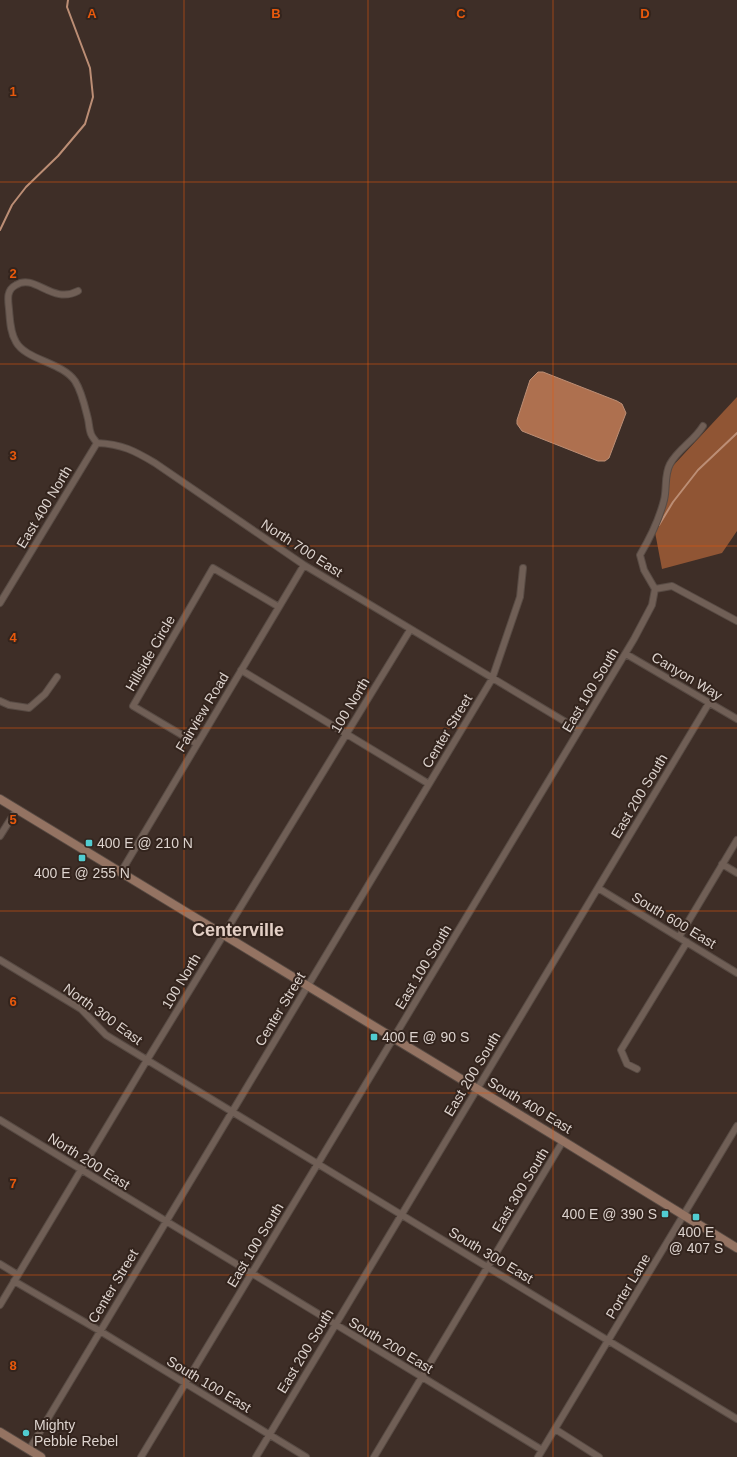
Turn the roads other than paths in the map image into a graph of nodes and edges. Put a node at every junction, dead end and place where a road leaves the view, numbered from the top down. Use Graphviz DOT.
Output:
graph roads {
  1 [pos="78,291"];
  2 [pos="703,426"];
  3 [pos="98,444"];
  4 [pos="304,565"];
  5 [pos="523,568"];
  6 [pos="655,589"];
  7 [pos="0,603"];
  8 [pos="279,607"];
  9 [pos="737,621"];
  10 [pos="410,630"];
  11 [pos="626,654"];
  12 [pos="241,670"];
  13 [pos="57,677"];
  14 [pos="492,679"];
  15 [pos="0,701"];
  16 [pos="709,703"];
  17 [pos="737,719"];
  18 [pos="580,730"];
  19 [pos="347,734"];
  20 [pos="197,744"];
  21 [pos="429,784"];
  22 [pos="0,799"];
  23 [pos="17,809"];
  24 [pos="0,836"];
  25 [pos="737,840"];
  26 [pos="722,864"];
  27 [pos="121,872"];
  28 [pos="737,873"];
  29 [pos="598,888"];
  30 [pos="224,934"];
  31 [pos="679,937"];
  32 [pos="687,942"];
  33 [pos="0,960"];
  34 [pos="737,973"];
  35 [pos="308,986"];
  36 [pos="394,1038"];
  37 [pos="147,1060"];
  38 [pos="637,1069"];
  39 [pos="478,1089"];
  40 [pos="232,1112"];
  41 [pos="0,1120"];
  42 [pos="737,1126"];
  43 [pos="563,1141"];
  44 [pos="318,1164"];
  45 [pos="81,1170"];
  46 [pos="401,1215"];
  47 [pos="684,1216"];
  48 [pos="166,1222"];
  49 [pos="737,1248"];
  50 [pos="0,1264"];
  51 [pos="487,1267"];
  52 [pos="252,1274"];
  53 [pos="18,1275"];
  54 [pos="14,1281"];
  55 [pos="0,1305"];
  56 [pos="335,1325"];
  57 [pos="100,1331"];
  58 [pos="608,1341"];
  59 [pos="422,1377"];
  60 [pos="185,1384"];
  61 [pos="737,1419"];
  62 [pos="555,1430"];
  63 [pos="0,1432"];
  64 [pos="269,1435"];
  65 [pos="29,1450"];
  66 [pos="542,1450"];
  67 [pos="41,1457"];
  68 [pos="141,1457"];
  69 [pos="256,1457"];
  70 [pos="306,1457"];
  71 [pos="374,1457"];
  72 [pos="538,1457"];
  73 [pos="599,1457"];
  1 -- 3 [label="street"];
  2 -- 6 [label="street"];
  3 -- 4 [label="street, North 700 East"];
  3 -- 7 [label="street, East 400 North"];
  4 -- 8 [label="street, Fairview Road"];
  4 -- 10 [label="street, North 700 East"];
  5 -- 14 [label="street, Center Street"];
  6 -- 9 [label="street"];
  6 -- 11 [label="street, East 100 South"];
  8 -- 12 [label="street, Fairview Road"];
  8 -- 20 [label="street, Hillside Circle"];
  10 -- 14 [label="street, North 700 East"];
  10 -- 19 [label="street, 100 North"];
  11 -- 16 [label="street, Canyon Way"];
  11 -- 18 [label="street, East 100 South"];
  12 -- 19 [label="street"];
  12 -- 20 [label="street, Fairview Road"];
  13 -- 15 [label="street"];
  14 -- 18 [label="street, North 700 East"];
  14 -- 21 [label="street, Center Street"];
  16 -- 17 [label="street, Canyon Way"];
  16 -- 29 [label="street, East 200 South"];
  18 -- 36 [label="street, East 100 South"];
  19 -- 21 [label="street"];
  19 -- 30 [label="street, 100 North"];
  20 -- 27 [label="street, Fairview Road"];
  21 -- 35 [label="street, Center Street"];
  22 -- 23 [label="street, South 400 East"];
  23 -- 24 [label="street"];
  23 -- 27 [label="street, South 400 East"];
  25 -- 26 [label="street"];
  26 -- 28 [label="street"];
  26 -- 31 [label="street"];
  27 -- 30 [label="street, South 400 East"];
  29 -- 31 [label="street, South 600 East"];
  29 -- 39 [label="street, East 200 South"];
  30 -- 35 [label="street, South 400 East"];
  30 -- 37 [label="street, 100 North"];
  31 -- 32 [label="street, South 600 East"];
  32 -- 34 [label="street, South 600 East"];
  32 -- 38 [label="street"];
  33 -- 37 [label="street, North 300 East"];
  35 -- 36 [label="street, South 400 East"];
  35 -- 40 [label="street, Center Street"];
  36 -- 39 [label="street, South 400 East"];
  36 -- 44 [label="street, East 100 South"];
  37 -- 40 [label="street, North 300 East"];
  37 -- 45 [label="street, 100 North"];
  39 -- 43 [label="street, South 400 East"];
  39 -- 46 [label="street, East 200 South"];
  40 -- 44 [label="street, South 300 East"];
  40 -- 48 [label="street, Center Street"];
  41 -- 45 [label="street, North 200 East"];
  42 -- 47 [label="street, Porter Lane"];
  43 -- 47 [label="street, South 400 East"];
  43 -- 51 [label="street, East 300 South"];
  44 -- 46 [label="street, South 300 East"];
  44 -- 52 [label="street, East 100 South"];
  45 -- 48 [label="street, North 200 East"];
  45 -- 53 [label="street, 100 North"];
  46 -- 51 [label="street, South 300 East"];
  46 -- 56 [label="street, East 200 South"];
  47 -- 49 [label="street, South 400 East"];
  47 -- 58 [label="street, Porter Lane"];
  48 -- 52 [label="street, South 200 East"];
  48 -- 57 [label="street, Center Street"];
  50 -- 53 [label="street"];
  51 -- 58 [label="street, South 300 East"];
  51 -- 59 [label="street, East 300 South"];
  52 -- 56 [label="street, South 200 East"];
  52 -- 60 [label="street, East 100 South"];
  53 -- 54 [label="street, 100 North"];
  54 -- 55 [label="street, 100 North"];
  54 -- 57 [label="street, South 100 East"];
  56 -- 59 [label="street, South 200 East"];
  56 -- 64 [label="street, East 200 South"];
  57 -- 60 [label="street, South 100 East"];
  57 -- 65 [label="street, Center Street"];
  58 -- 61 [label="street, South 300 East"];
  58 -- 62 [label="street, Porter Lane"];
  59 -- 66 [label="street, South 200 East"];
  59 -- 71 [label="street, East 300 South"];
  60 -- 64 [label="street, South 100 East"];
  60 -- 68 [label="street, East 100 South"];
  62 -- 66 [label="street, Porter Lane"];
  62 -- 73 [label="street"];
  63 -- 65 [label="street"];
  64 -- 69 [label="street, East 200 South"];
  64 -- 70 [label="street, South 100 East"];
  65 -- 67 [label="street"];
  66 -- 72 [label="street, Porter Lane"];
}
